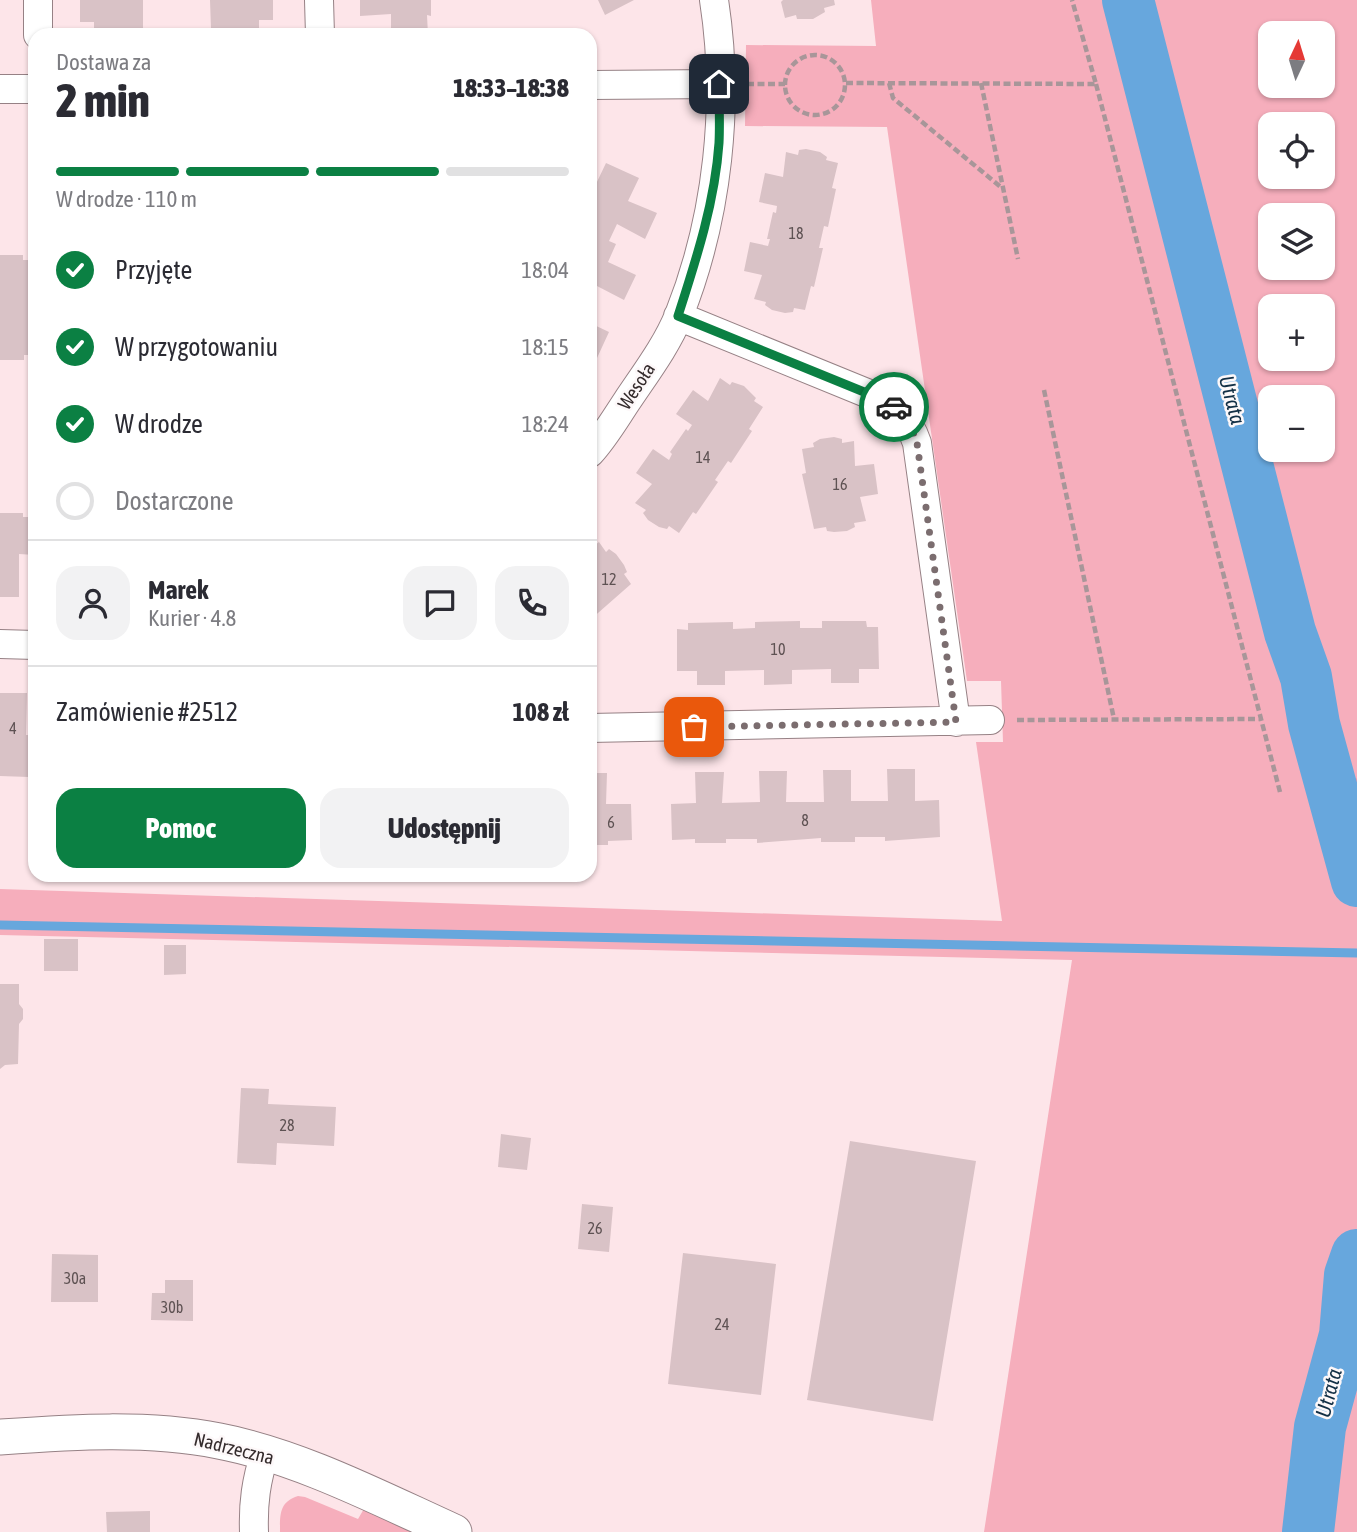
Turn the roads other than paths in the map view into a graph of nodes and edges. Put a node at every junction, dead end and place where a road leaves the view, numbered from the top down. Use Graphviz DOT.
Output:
graph roads {
  1 [pos="38,0"];
  2 [pos="319,0"];
  3 [pos="714,0"];
  4 [pos="38,28"];
  5 [pos="320,28"];
  6 [pos="719,84"];
  7 [pos="597,85"];
  8 [pos="0,89"];
  9 [pos="28,89"];
  10 [pos="678,316"];
  11 [pos="597,443"];
  12 [pos="0,645"];
  13 [pos="28,645"];
  14 [pos="990,720"];
  15 [pos="956,722"];
  16 [pos="597,729"];
  17 [pos="0,1437"];
  18 [pos="265,1453"];
  19 [pos="254,1532"];
  20 [pos="454,1532"];
  1 -- 4 [label="street"];
  2 -- 5 [label="street"];
  3 -- 6 [label="street, Wesoła"];
  6 -- 7 [label="street"];
  6 -- 10 [label="street, Wesoła"];
  8 -- 9 [label="street"];
  10 -- 11 [label="street, Wesoła"];
  10 -- 15 [label="street"];
  12 -- 13 [label="street"];
  14 -- 15 [label="street"];
  15 -- 16 [label="street"];
  17 -- 18 [label="street, Nadrzeczna"];
  18 -- 19 [label="street"];
  18 -- 20 [label="street, Nadrzeczna"];
}
